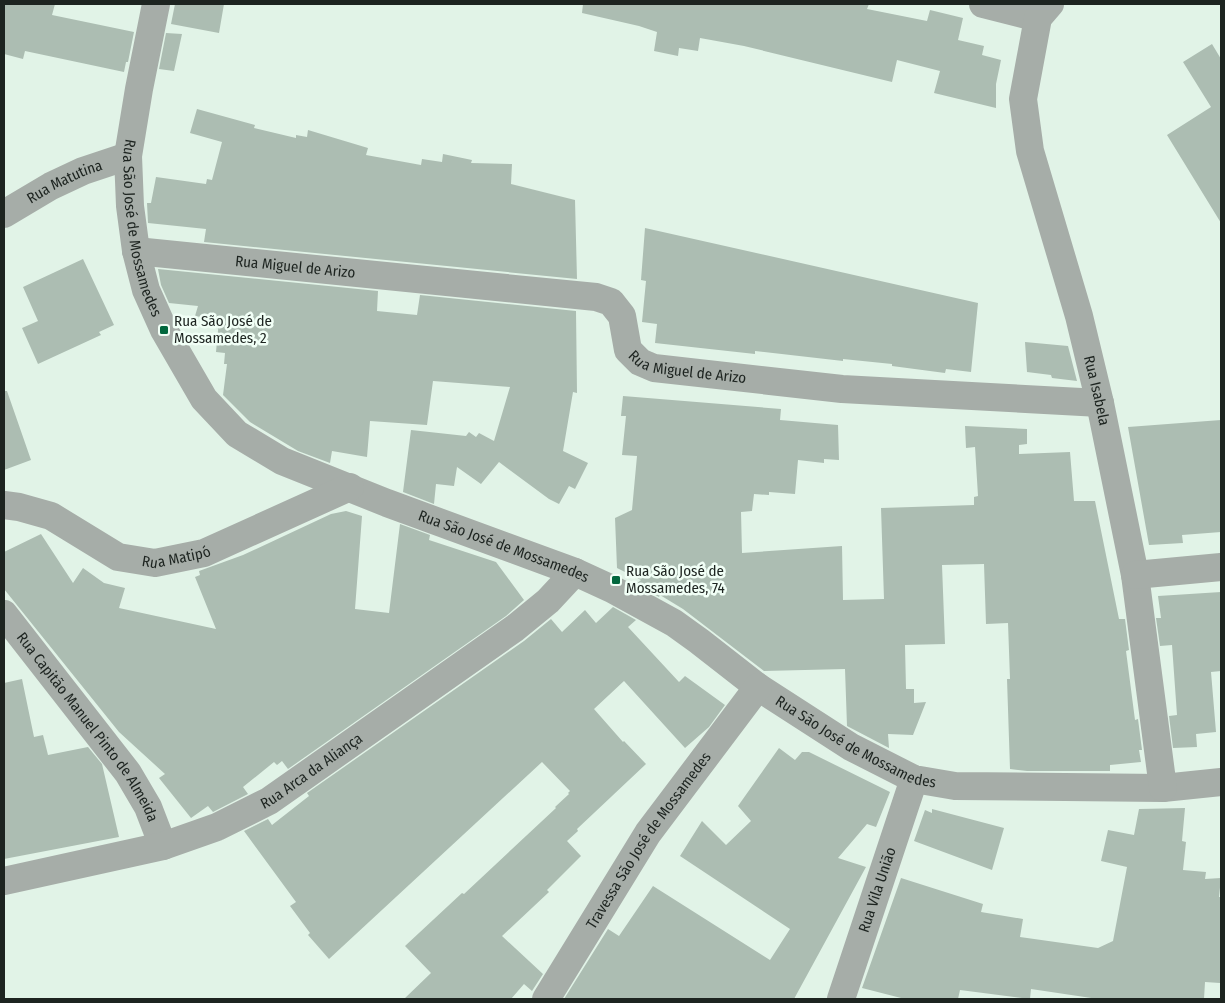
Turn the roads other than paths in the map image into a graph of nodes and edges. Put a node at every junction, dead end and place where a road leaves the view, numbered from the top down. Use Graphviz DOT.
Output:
graph roads {
  1 [pos="156,4"];
  2 [pos="983,4"];
  3 [pos="1044,11"];
  4 [pos="128,156"];
  5 [pos="4,214"];
  6 [pos="136,251"];
  7 [pos="1100,403"];
  8 [pos="350,487"];
  9 [pos="4,504"];
  10 [pos="1221,568"];
  11 [pos="575,572"];
  12 [pos="1135,574"];
  13 [pos="4,614"];
  14 [pos="758,687"];
  15 [pos="914,779"];
  16 [pos="1221,782"];
  17 [pos="1163,788"];
  18 [pos="163,846"];
  19 [pos="4,881"];
  20 [pos="546,999"];
  21 [pos="841,999"];
  1 -- 4 [label="street, Rua São José de Mossamedes"];
  2 -- 3 [label="street"];
  3 -- 7 [label="street, Rua Isabela"];
  4 -- 5 [label="street, Rua Matutina"];
  4 -- 6 [label="street, Rua São José de Mossamedes"];
  6 -- 7 [label="street, Rua Miguel de Arizo"];
  6 -- 8 [label="street, Rua São José de Mossamedes"];
  7 -- 12 [label="street, Rua Isabela"];
  8 -- 9 [label="street, Rua Matipó"];
  8 -- 11 [label="street, Rua São José de Mossamedes"];
  10 -- 12 [label="street"];
  11 -- 14 [label="street, Rua São José de Mossamedes"];
  11 -- 18 [label="street, Rua Arca da Aliança"];
  12 -- 17 [label="street, Rua Isabela"];
  13 -- 18 [label="street, Rua Capitão Manuel Pinto de Almeida"];
  14 -- 15 [label="street, Rua São José de Mossamedes"];
  14 -- 20 [label="street, Travessa São José de Mossamedes"];
  15 -- 17 [label="street, Rua São José de Mossamedes"];
  15 -- 21 [label="street, Rua Vila União"];
  16 -- 17 [label="street, Rua São José de Mossamedes"];
  18 -- 19 [label="street, Rua Arca da Aliança"];
}
